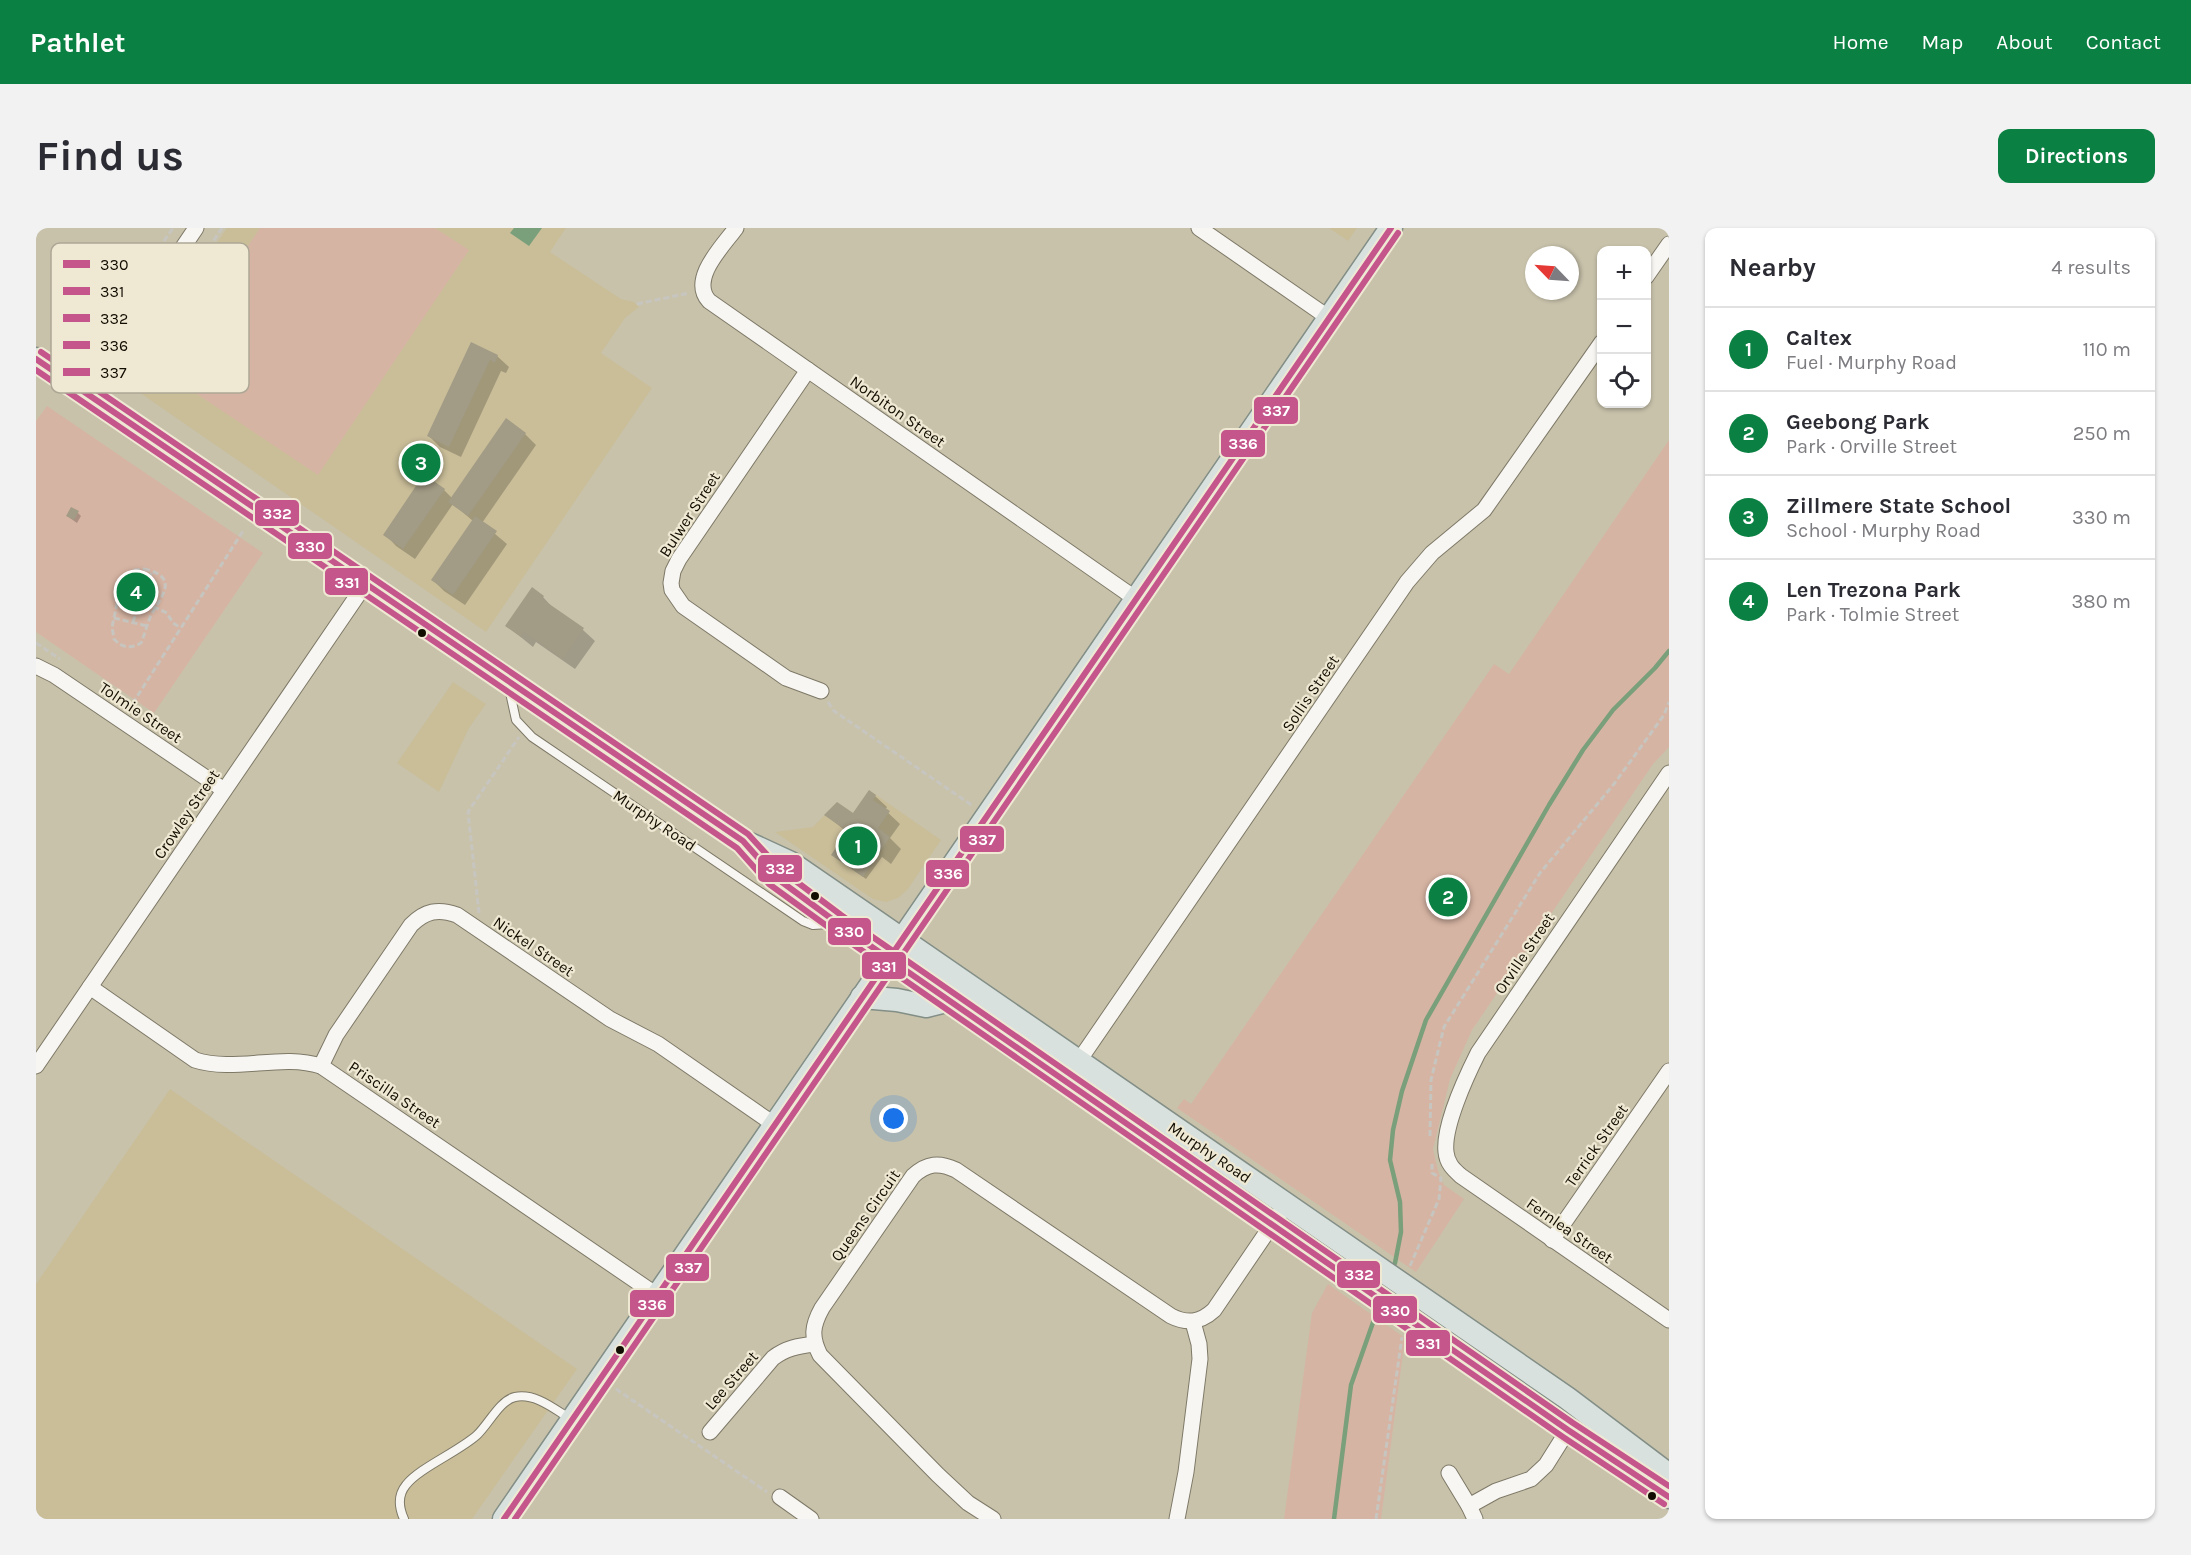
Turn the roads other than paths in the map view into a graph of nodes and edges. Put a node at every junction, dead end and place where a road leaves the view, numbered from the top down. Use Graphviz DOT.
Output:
graph roads {
  1 [pos="196,228"];
  2 [pos="736,228"];
  3 [pos="1199,228"];
  4 [pos="1391,228"];
  5 [pos="186,243"];
  6 [pos="1669,244"];
  7 [pos="1651,271"];
  8 [pos="1329,318"];
  9 [pos="1597,349"];
  10 [pos="36,359"];
  11 [pos="51,369"];
  12 [pos="808,370"];
  13 [pos="86,393"];
  14 [pos="366,583"];
  15 [pos="1136,599"];
  16 [pos="36,666"];
  17 [pos="508,680"];
  18 [pos="821,691"];
  19 [pos="1669,773"];
  20 [pos="224,790"];
  21 [pos="743,841"];
  22 [pos="836,922"];
  23 [pos="902,940"];
  24 [pos="889,958"];
  25 [pos="90,987"];
  26 [pos="862,997"];
  27 [pos="950,1000"];
  28 [pos="1078,1061"];
  29 [pos="36,1066"];
  30 [pos="321,1066"];
  31 [pos="1669,1071"];
  32 [pos="1065,1080"];
  33 [pos="775,1125"];
  34 [pos="1451,1167"];
  35 [pos="1286,1204"];
  36 [pos="1272,1225"];
  37 [pos="1552,1240"];
  38 [pos="658,1296"];
  39 [pos="1669,1320"];
  40 [pos="1193,1322"];
  41 [pos="814,1344"];
  42 [pos="572,1420"];
  43 [pos="1568,1430"];
  44 [pos="710,1432"];
  45 [pos="1449,1473"];
  46 [pos="1669,1475"];
  47 [pos="780,1497"];
  48 [pos="1669,1497"];
  49 [pos="1472,1512"];
  50 [pos="803,1517"];
  51 [pos="404,1519"];
  52 [pos="504,1519"];
  53 [pos="993,1519"];
  54 [pos="1177,1519"];
  1 -- 5 [label="street"];
  2 -- 12 [label="street, Norbiton Street"];
  3 -- 8 [label="street"];
  4 -- 8 [label="main road"];
  6 -- 7 [label="street"];
  8 -- 15 [label="main road"];
  9 -- 28 [label="street, Sollis Street"];
  10 -- 11 [label="main road, Murphy Road"];
  12 -- 15 [label="street, Norbiton Street"];
  12 -- 18 [label="street, Bulwer Street"];
  13 -- 14 [label="main road, Murphy Road"];
  14 -- 17 [label="main road, Murphy Road"];
  14 -- 20 [label="street, Crowley Street"];
  15 -- 23 [label="main road"];
  16 -- 20 [label="street, Tolmie Street"];
  17 -- 21 [label="main road, Murphy Road"];
  17 -- 22 [label="lane, Murphy Road"];
  19 -- 34 [label="street, Orville Street"];
  20 -- 25 [label="street, Crowley Street"];
  21 -- 22 [label="main road, Murphy Road"];
  21 -- 23 [label="main road, Murphy Road"];
  22 -- 24 [label="main road, Murphy Road"];
  23 -- 24 [label="main road"];
  23 -- 28 [label="main road, Murphy Road"];
  24 -- 26 [label="main road"];
  24 -- 27 [label="main road, Murphy Road"];
  25 -- 29 [label="street, Crowley Street"];
  25 -- 30 [label="street, Priscilla Street"];
  26 -- 27 [label="main road"];
  26 -- 33 [label="main road"];
  27 -- 32 [label="main road, Murphy Road"];
  28 -- 32 [label="street, Sollis Street"];
  28 -- 35 [label="main road, Murphy Road"];
  30 -- 33 [label="street, Nickel Street"];
  30 -- 38 [label="street, Priscilla Street"];
  31 -- 37 [label="street, Terrick Street"];
  32 -- 36 [label="main road, Murphy Road"];
  33 -- 38 [label="main road"];
  34 -- 37 [label="street, Fernlea Street"];
  35 -- 36 [label="street"];
  35 -- 46 [label="main road, Murphy Road"];
  36 -- 40 [label="street"];
  36 -- 43 [label="main road, Murphy Road"];
  37 -- 39 [label="street, Fernlea Street"];
  38 -- 42 [label="main road"];
  40 -- 41 [label="street, Queens Circuit"];
  40 -- 54 [label="street"];
  41 -- 44 [label="street, Lee Street"];
  41 -- 53 [label="street"];
  42 -- 51 [label="lane"];
  42 -- 52 [label="main road"];
  43 -- 48 [label="main road, Murphy Road"];
  43 -- 49 [label="street"];
  45 -- 49 [label="street"];
  47 -- 50 [label="street"];
}
